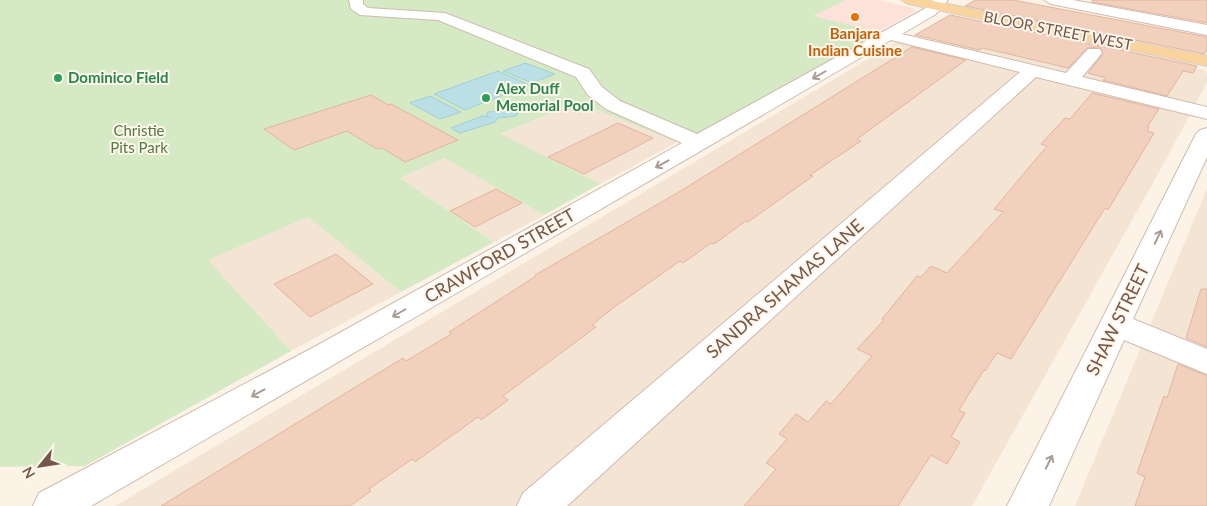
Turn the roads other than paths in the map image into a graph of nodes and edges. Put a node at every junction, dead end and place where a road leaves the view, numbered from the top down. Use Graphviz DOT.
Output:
graph roads {
  1 [pos="356,0"];
  2 [pos="908,0"];
  3 [pos="1051,0"];
  4 [pos="1086,0"];
  5 [pos="1105,2"];
  6 [pos="939,3"];
  7 [pos="1207,22"];
  8 [pos="1207,30"];
  9 [pos="888,36"];
  10 [pos="1094,54"];
  11 [pos="1207,61"];
  12 [pos="1032,71"];
  13 [pos="1069,80"];
  14 [pos="1207,113"];
  15 [pos="1206,140"];
  16 [pos="699,143"];
  17 [pos="1115,324"];
  18 [pos="1207,362"];
  19 [pos="54,506"];
  20 [pos="538,506"];
  21 [pos="1028,506"];
  1 -- 16 [label="street"];
  2 -- 6 [label="main road, BLOOR STREET WEST"];
  3 -- 8 [label="street"];
  4 -- 5 [label="street"];
  5 -- 7 [label="street"];
  6 -- 9 [label="street, CRAWFORD STREET"];
  6 -- 11 [label="main road, BLOOR STREET WEST"];
  9 -- 12 [label="street"];
  9 -- 16 [label="street, CRAWFORD STREET, one-way"];
  10 -- 13 [label="street"];
  12 -- 13 [label="street"];
  12 -- 20 [label="street, SANDRA SHAMAS LANE"];
  13 -- 14 [label="street"];
  17 -- 15 [label="street, SHAW STREET, one-way"];
  16 -- 19 [label="street, CRAWFORD STREET, one-way"];
  17 -- 18 [label="street"];
  21 -- 17 [label="street, SHAW STREET, one-way"];
}
